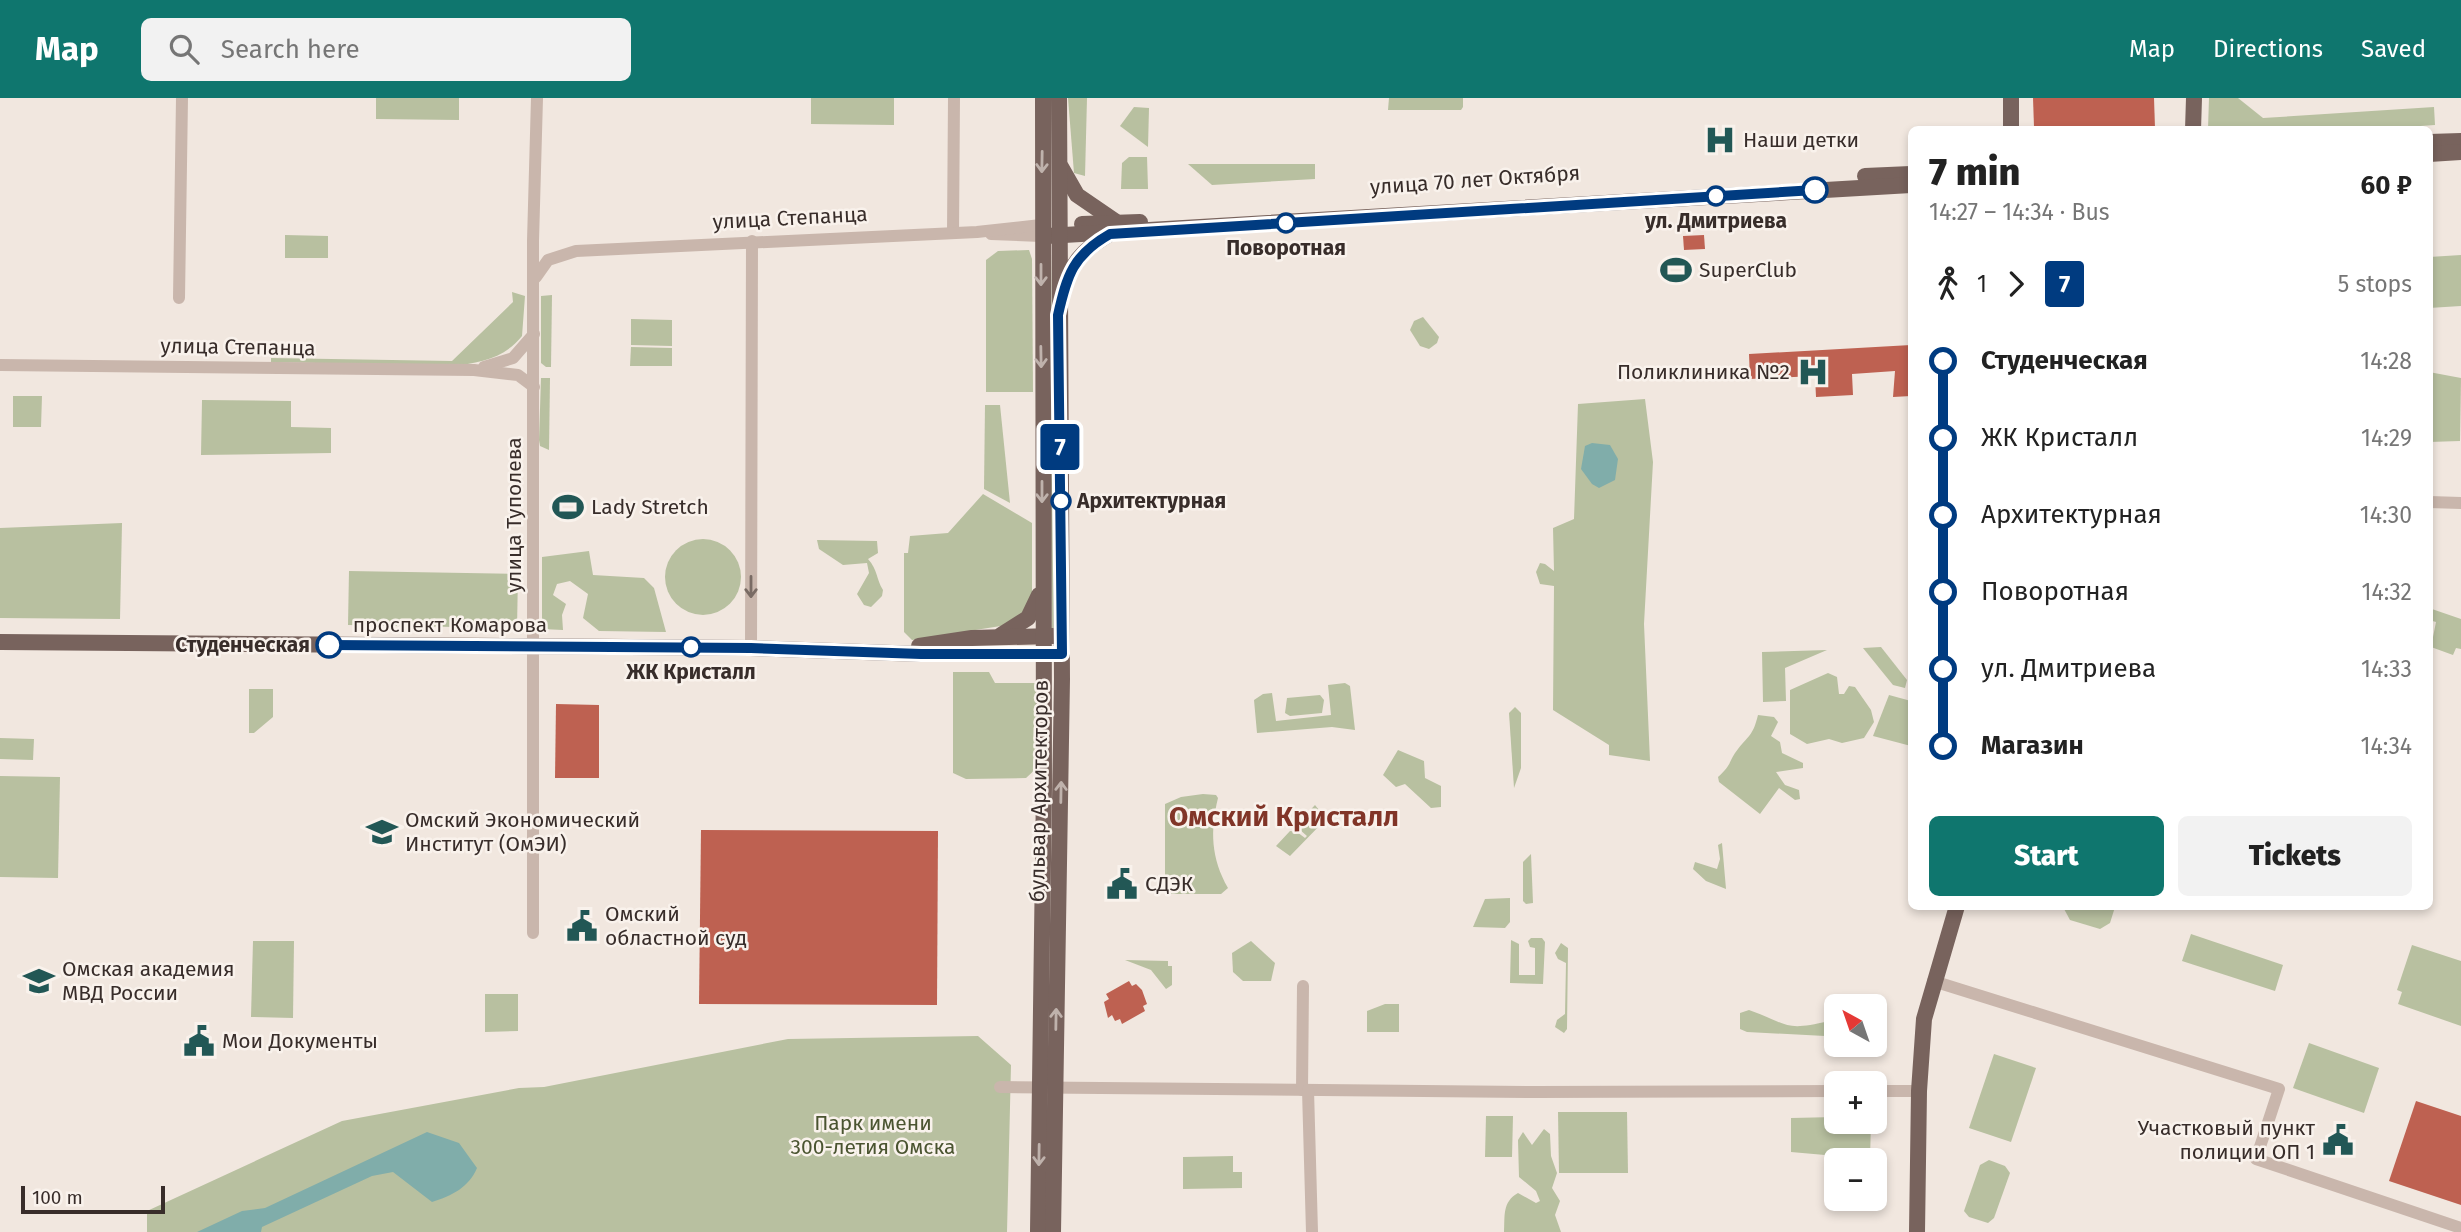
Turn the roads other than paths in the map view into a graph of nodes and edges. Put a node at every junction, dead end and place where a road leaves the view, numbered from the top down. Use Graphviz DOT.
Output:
graph roads {
  1 [pos="182,98"];
  2 [pos="537,98"];
  3 [pos="954,98"];
  4 [pos="1043,98"];
  5 [pos="1059,98"];
  6 [pos="2011,98"];
  7 [pos="2194,98"];
  8 [pos="2011,126"];
  9 [pos="2193,126"];
  10 [pos="2461,141"];
  11 [pos="2433,142"];
  12 [pos="2461,152"];
  13 [pos="2433,154"];
  14 [pos="1058,158"];
  15 [pos="1908,174"];
  16 [pos="1908,185"];
  17 [pos="1114,228"];
  18 [pos="1049,231"];
  19 [pos="953,233"];
  20 [pos="533,241"];
  21 [pos="752,241"];
  22 [pos="555,255"];
  23 [pos="535,281"];
  24 [pos="178,298"];
  25 [pos="1058,315"];
  26 [pos="534,334"];
  27 [pos="0,365"];
  28 [pos="474,370"];
  29 [pos="534,387"];
  30 [pos="2433,502"];
  31 [pos="2461,503"];
  32 [pos="1043,579"];
  33 [pos="999,636"];
  34 [pos="1043,636"];
  35 [pos="1062,636"];
  36 [pos="0,642"];
  37 [pos="532,646"];
  38 [pos="751,648"];
  39 [pos="900,651"];
  40 [pos="1043,654"];
  41 [pos="1062,654"];
  42 [pos="1956,910"];
  43 [pos="533,933"];
  44 [pos="1933,981"];
  45 [pos="1303,986"];
  46 [pos="1000,1087"];
  47 [pos="1047,1087"];
  48 [pos="1305,1090"];
  49 [pos="1824,1091"];
  50 [pos="1887,1091"];
  51 [pos="1919,1091"];
  52 [pos="2461,1228"];
  53 [pos="1038,1232"];
  54 [pos="1053,1232"];
  55 [pos="1312,1232"];
  56 [pos="1917,1232"];
  1 -- 24 [label="street"];
  2 -- 20 [label="street, улица Туполева"];
  3 -- 19 [label="street"];
  4 -- 18 [label="main road, бульвар Архитекторов, one-way"];
  5 -- 14 [label="main road, бульвар Архитекторов"];
  6 -- 8 [label="main road"];
  7 -- 9 [label="main road"];
  10 -- 11 [label="main road"];
  12 -- 13 [label="main road"];
  14 -- 17 [label="main road"];
  14 -- 18 [label="main road, бульвар Архитекторов"];
  15 -- 17 [label="main road, улица 70 лет Октября"];
  16 -- 17 [label="main road, улица 70 лет Октября"];
  17 -- 18 [label="main road, улица 70 лет Октября"];
  17 -- 25 [label="main road"];
  18 -- 19 [label="street, улица Степанца"];
  18 -- 25 [label="main road, бульвар Архитекторов"];
  18 -- 32 [label="main road, бульвар Архитекторов, one-way"];
  19 -- 21 [label="street, улица Степанца"];
  20 -- 22 [label="street"];
  20 -- 23 [label="street, улица Туполева"];
  21 -- 22 [label="street, улица Степанца"];
  21 -- 38 [label="street, one-way"];
  22 -- 23 [label="street"];
  23 -- 26 [label="street, улица Туполева"];
  25 -- 35 [label="main road, бульвар Архитекторов"];
  26 -- 28 [label="street, улица Степанца"];
  26 -- 29 [label="street, улица Туполева"];
  27 -- 28 [label="street, улица Степанца"];
  28 -- 29 [label="street, улица Степанца"];
  29 -- 37 [label="street, улица Туполева"];
  30 -- 31 [label="street"];
  32 -- 33 [label="main road"];
  32 -- 34 [label="main road, бульвар Архитекторов"];
  33 -- 34 [label="main road, проспект Комарова"];
  33 -- 39 [label="main road, проспект Комарова"];
  34 -- 35 [label="main road, проспект Комарова"];
  34 -- 40 [label="main road, бульвар Архитекторов"];
  35 -- 41 [label="main road, бульвар Архитекторов"];
  36 -- 37 [label="main road, проспект Комарова"];
  37 -- 38 [label="main road, проспект Комарова"];
  37 -- 43 [label="street, улица Туполева"];
  38 -- 39 [label="main road, проспект Комарова"];
  39 -- 40 [label="main road, проспект Комарова"];
  40 -- 41 [label="main road, проспект Комарова"];
  40 -- 47 [label="main road, бульвар Архитекторов"];
  47 -- 41 [label="main road, бульвар Архитекторов, one-way"];
  42 -- 44 [label="main road"];
  44 -- 51 [label="main road"];
  44 -- 52 [label="street"];
  45 -- 48 [label="street"];
  46 -- 47 [label="street"];
  47 -- 48 [label="street"];
  47 -- 53 [label="main road, бульвар Архитекторов, one-way"];
  47 -- 54 [label="main road, бульвар Архитекторов"];
  48 -- 49 [label="street"];
  48 -- 55 [label="street"];
  50 -- 51 [label="street"];
  51 -- 56 [label="main road"];
}
